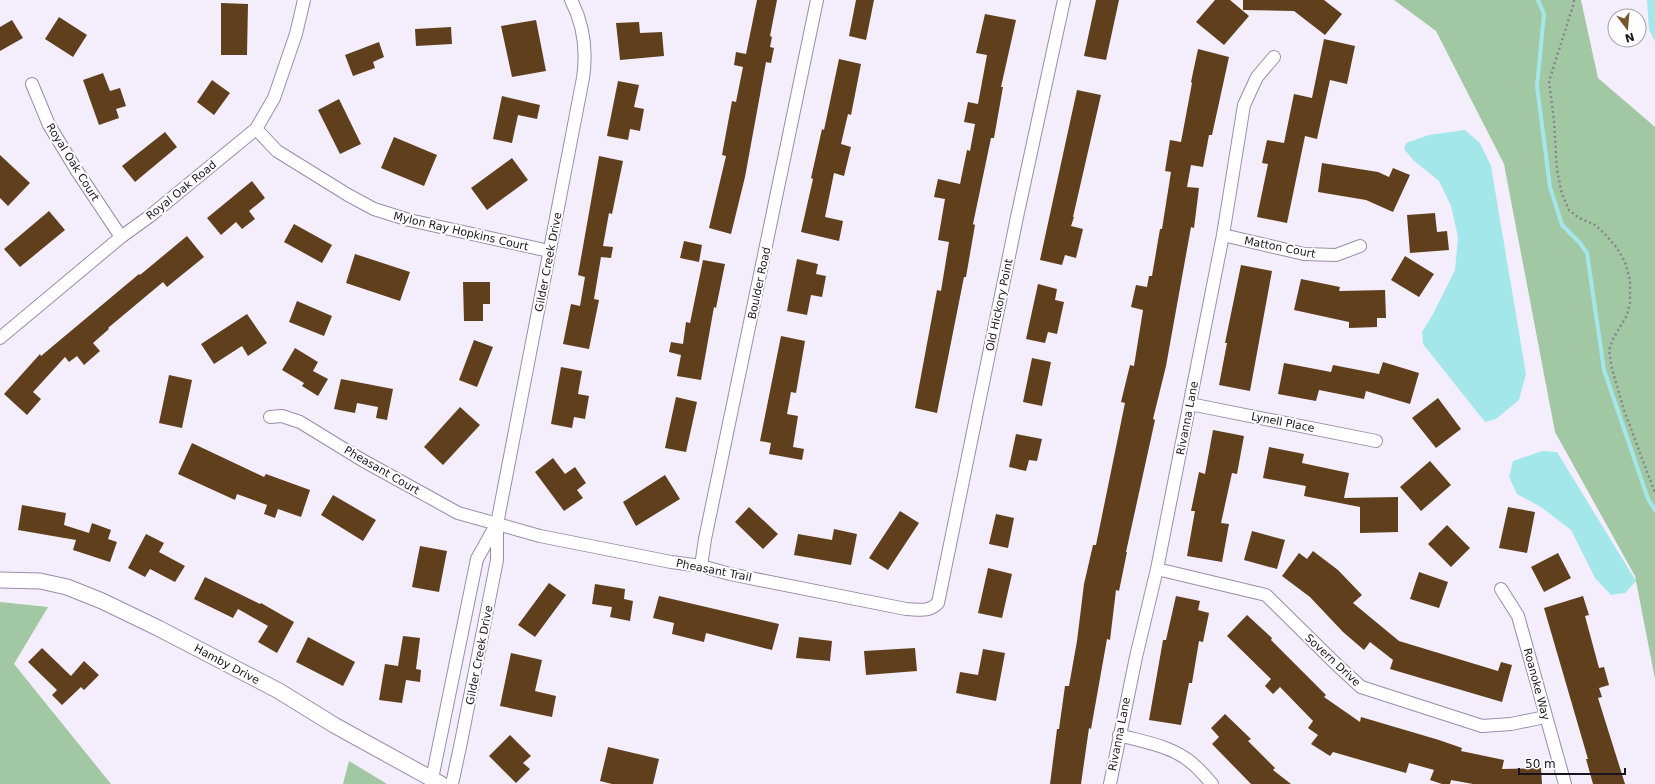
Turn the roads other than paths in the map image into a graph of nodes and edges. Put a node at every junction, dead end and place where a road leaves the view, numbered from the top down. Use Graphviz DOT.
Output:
graph roads {
  1 [pos="304,0"];
  2 [pos="571,0"];
  3 [pos="817,0"];
  4 [pos="1064,0"];
  5 [pos="1274,58"];
  6 [pos="32,84"];
  7 [pos="256,129"];
  8 [pos="1223,235"];
  9 [pos="122,237"];
  10 [pos="1360,246"];
  11 [pos="549,251"];
  12 [pos="0,338"];
  13 [pos="1190,404"];
  14 [pos="270,417"];
  15 [pos="1376,441"];
  16 [pos="497,524"];
  17 [pos="701,566"];
  18 [pos="1157,569"];
  19 [pos="0,580"];
  20 [pos="1501,589"];
  21 [pos="932,608"];
  22 [pos="1545,717"];
  23 [pos="1119,735"];
  24 [pos="437,781"];
  25 [pos="452,784"];
  26 [pos="1110,784"];
  27 [pos="1212,784"];
  28 [pos="1565,784"];
  1 -- 7 [label="street, Royal Oak Road"];
  2 -- 11 [label="street, Gilder Creek Drive"];
  3 -- 17 [label="street, Boulder Road"];
  4 -- 21 [label="street, Old Hickory Point"];
  5 -- 8 [label="street, Rivanna Lane"];
  6 -- 9 [label="street, Royal Oak Court"];
  7 -- 9 [label="street, Royal Oak Road"];
  7 -- 11 [label="street, Mylon Ray Hopkins Court"];
  8 -- 10 [label="street, Matton Court"];
  8 -- 13 [label="street, Rivanna Lane"];
  9 -- 12 [label="street, Royal Oak Road"];
  11 -- 16 [label="street, Gilder Creek Drive"];
  13 -- 15 [label="street, Lynell Place"];
  13 -- 18 [label="street, Rivanna Lane"];
  14 -- 16 [label="street, Pheasant Court"];
  16 -- 17 [label="street, Pheasant Trail"];
  16 -- 24 [label="street, Gilder Creek Drive"];
  16 -- 25 [label="street, Gilder Creek Drive"];
  17 -- 21 [label="street, Pheasant Trail"];
  18 -- 22 [label="street, Sovern Drive"];
  18 -- 23 [label="street, Rivanna Lane"];
  19 -- 24 [label="street, Hamby Drive"];
  20 -- 22 [label="street, Roanoke Way"];
  22 -- 28 [label="street, Roanoke Way"];
  23 -- 26 [label="street, Rivanna Lane"];
  23 -- 27 [label="street"];
}
